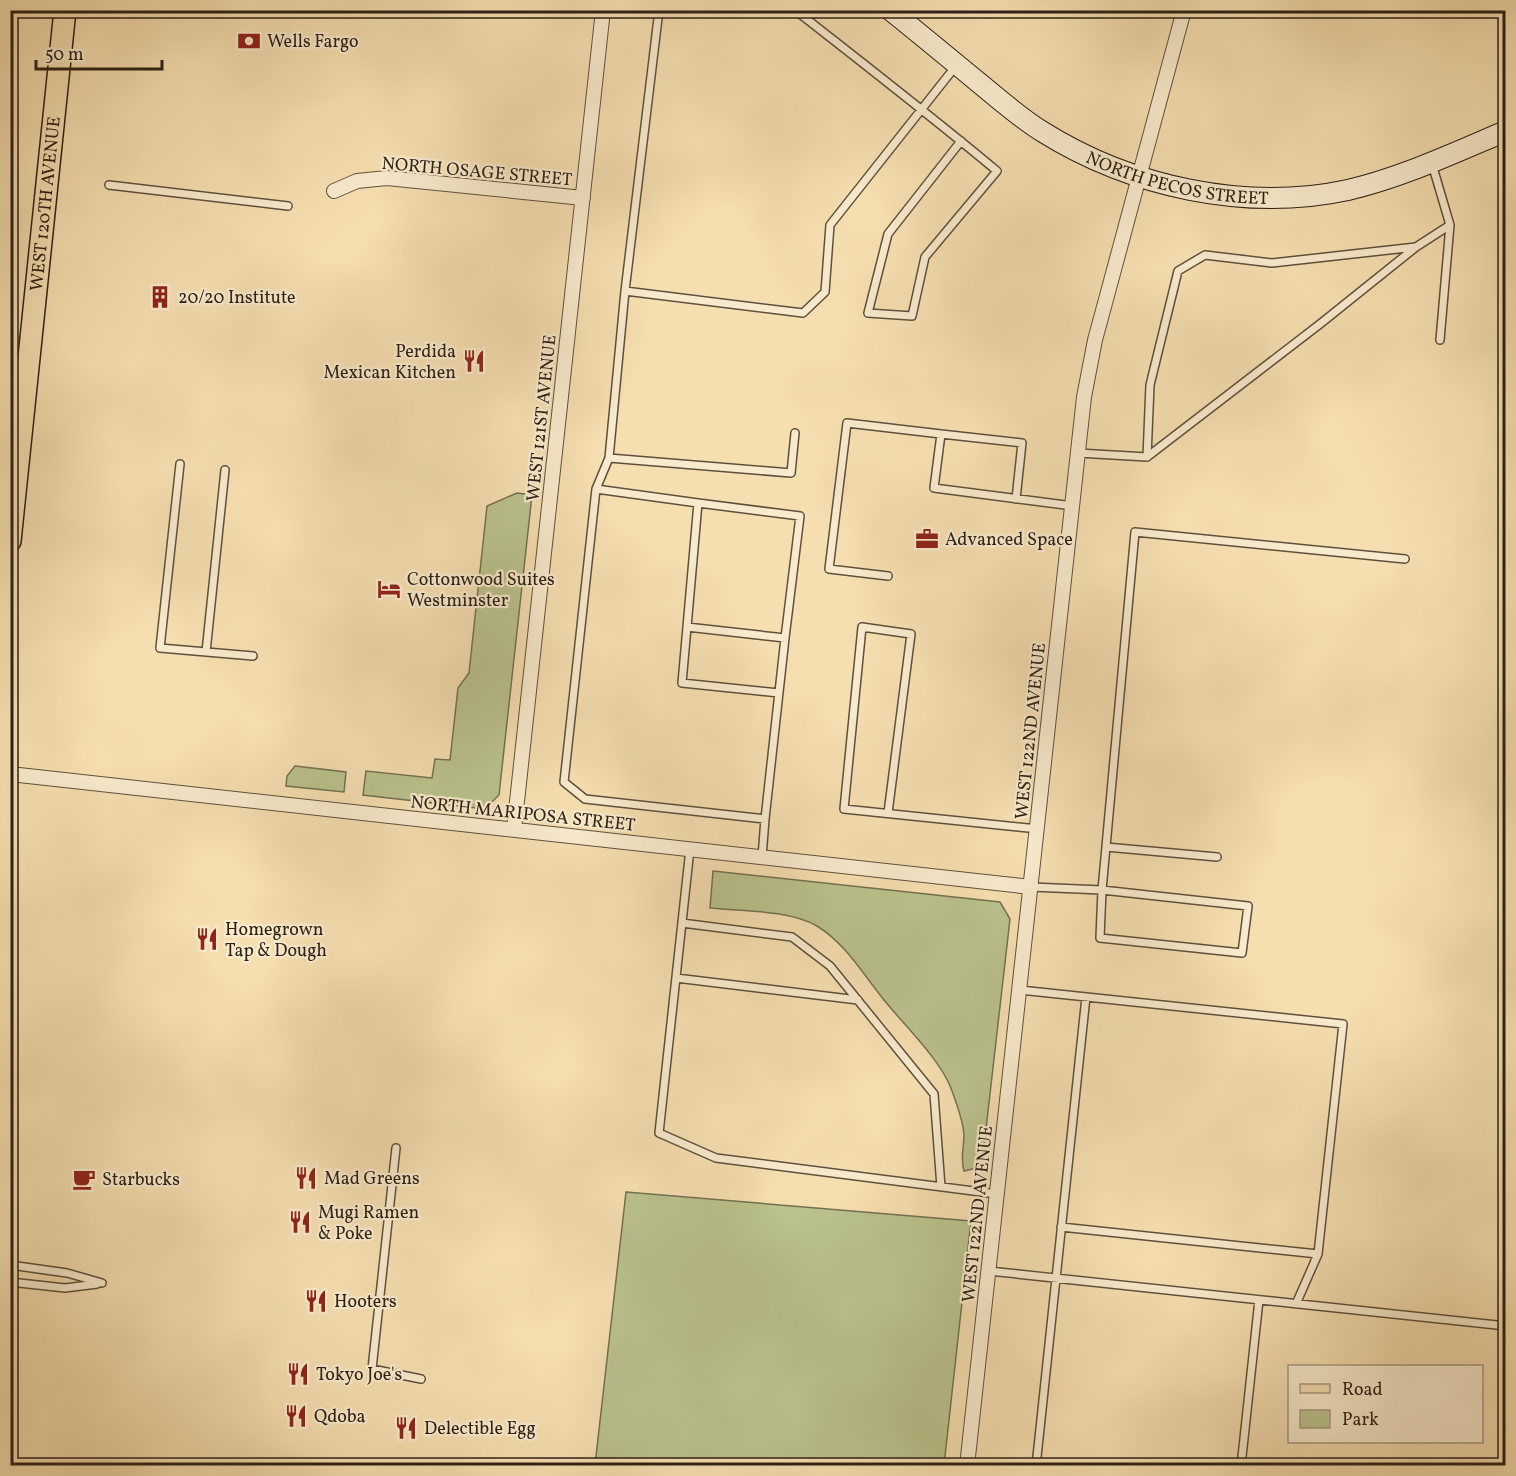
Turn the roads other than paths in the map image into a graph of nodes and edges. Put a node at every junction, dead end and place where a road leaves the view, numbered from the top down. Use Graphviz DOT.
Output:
graph roads {
  1 [pos="65,10"];
  2 [pos="603,10"];
  3 [pos="659,10"];
  4 [pos="795,10"];
  5 [pos="890,10"];
  6 [pos="1184,10"];
  7 [pos="957,65"];
  8 [pos="922,108"];
  9 [pos="1506,131"];
  10 [pos="961,141"];
  11 [pos="1432,162"];
  12 [pos="1140,177"];
  13 [pos="109,185"];
  14 [pos="334,191"];
  15 [pos="583,198"];
  16 [pos="288,206"];
  17 [pos="1450,225"];
  18 [pos="1416,247"];
  19 [pos="625,291"];
  20 [pos="1440,340"];
  21 [pos="795,433"];
  22 [pos="941,434"];
  23 [pos="1078,453"];
  24 [pos="609,458"];
  25 [pos="1147,458"];
  26 [pos="180,464"];
  27 [pos="225,470"];
  28 [pos="596,489"];
  29 [pos="1016,499"];
  30 [pos="698,503"];
  31 [pos="1073,506"];
  32 [pos="10,541"];
  33 [pos="1405,559"];
  34 [pos="888,576"];
  35 [pos="687,627"];
  36 [pos="785,638"];
  37 [pos="206,652"];
  38 [pos="253,656"];
  39 [pos="779,693"];
  40 [pos="10,774"];
  41 [pos="888,813"];
  42 [pos="765,819"];
  43 [pos="1038,829"];
  44 [pos="514,830"];
  45 [pos="1106,847"];
  46 [pos="690,849"];
  47 [pos="762,857"];
  48 [pos="1216,857"];
  49 [pos="1031,887"];
  50 [pos="1102,890"];
  51 [pos="682,923"];
  52 [pos="676,978"];
  53 [pos="1020,990"];
  54 [pos="1086,997"];
  55 [pos="858,1000"];
  56 [pos="396,1148"];
  57 [pos="941,1187"];
  58 [pos="997,1194"];
  59 [pos="1061,1227"];
  60 [pos="1318,1254"];
  61 [pos="10,1265"];
  62 [pos="989,1271"];
  63 [pos="1056,1278"];
  64 [pos="10,1282"];
  65 [pos="1259,1300"];
  66 [pos="1296,1304"];
  67 [pos="1506,1326"];
  68 [pos="421,1379"];
  69 [pos="967,1466"];
  70 [pos="1036,1466"];
  71 [pos="1241,1466"];
  1 -- 32 [label="main road, WEST 120TH AVENUE"];
  2 -- 15 [label="street, WEST 121ST AVENUE"];
  3 -- 19 [label="lane"];
  4 -- 8 [label="lane"];
  5 -- 7 [label="street, NORTH PECOS STREET"];
  6 -- 12 [label="street, WEST 122ND AVENUE"];
  7 -- 8 [label="lane"];
  7 -- 12 [label="street, NORTH PECOS STREET"];
  8 -- 10 [label="lane"];
  8 -- 19 [label="lane"];
  9 -- 11 [label="street, NORTH PECOS STREET"];
  10 -- 10 [label="lane"];
  11 -- 12 [label="street, NORTH PECOS STREET"];
  11 -- 17 [label="lane"];
  12 -- 23 [label="street, WEST 122ND AVENUE"];
  13 -- 16 [label="lane"];
  14 -- 15 [label="street, NORTH OSAGE STREET"];
  15 -- 44 [label="street, WEST 121ST AVENUE"];
  17 -- 18 [label="lane"];
  17 -- 20 [label="lane"];
  18 -- 25 [label="lane"];
  18 -- 25 [label="lane"];
  19 -- 24 [label="lane"];
  21 -- 24 [label="lane"];
  22 -- 29 [label="lane"];
  22 -- 29 [label="lane"];
  22 -- 34 [label="lane"];
  23 -- 25 [label="lane"];
  23 -- 31 [label="street, WEST 122ND AVENUE"];
  24 -- 28 [label="lane"];
  26 -- 37 [label="lane"];
  27 -- 37 [label="lane"];
  28 -- 30 [label="lane"];
  28 -- 42 [label="lane"];
  29 -- 31 [label="lane"];
  30 -- 35 [label="lane"];
  30 -- 36 [label="lane"];
  31 -- 43 [label="street, WEST 122ND AVENUE"];
  33 -- 45 [label="lane"];
  35 -- 36 [label="lane"];
  35 -- 39 [label="lane"];
  36 -- 39 [label="lane"];
  37 -- 38 [label="lane"];
  39 -- 42 [label="lane"];
  40 -- 44 [label="street, NORTH MARIPOSA STREET"];
  41 -- 41 [label="lane"];
  41 -- 43 [label="lane"];
  42 -- 47 [label="lane"];
  43 -- 49 [label="street, WEST 122ND AVENUE"];
  44 -- 46 [label="street, NORTH MARIPOSA STREET"];
  45 -- 48 [label="lane"];
  45 -- 50 [label="lane"];
  46 -- 47 [label="street, NORTH MARIPOSA STREET"];
  46 -- 51 [label="lane"];
  47 -- 49 [label="street, NORTH MARIPOSA STREET"];
  49 -- 50 [label="lane"];
  49 -- 53 [label="street, WEST 122ND AVENUE"];
  50 -- 50 [label="lane"];
  51 -- 52 [label="lane"];
  51 -- 55 [label="lane"];
  52 -- 55 [label="lane"];
  52 -- 57 [label="lane"];
  53 -- 54 [label="lane"];
  53 -- 58 [label="street, WEST 122ND AVENUE"];
  54 -- 59 [label="lane"];
  54 -- 60 [label="lane"];
  55 -- 57 [label="lane"];
  56 -- 68 [label="lane"];
  57 -- 58 [label="lane"];
  58 -- 62 [label="street, WEST 122ND AVENUE"];
  59 -- 60 [label="lane"];
  59 -- 63 [label="lane"];
  60 -- 66 [label="lane"];
  61 -- 64 [label="lane"];
  62 -- 63 [label="lane"];
  62 -- 69 [label="street, WEST 122ND AVENUE"];
  63 -- 65 [label="lane"];
  63 -- 70 [label="lane"];
  65 -- 66 [label="lane"];
  65 -- 71 [label="lane"];
  66 -- 67 [label="lane"];
}
